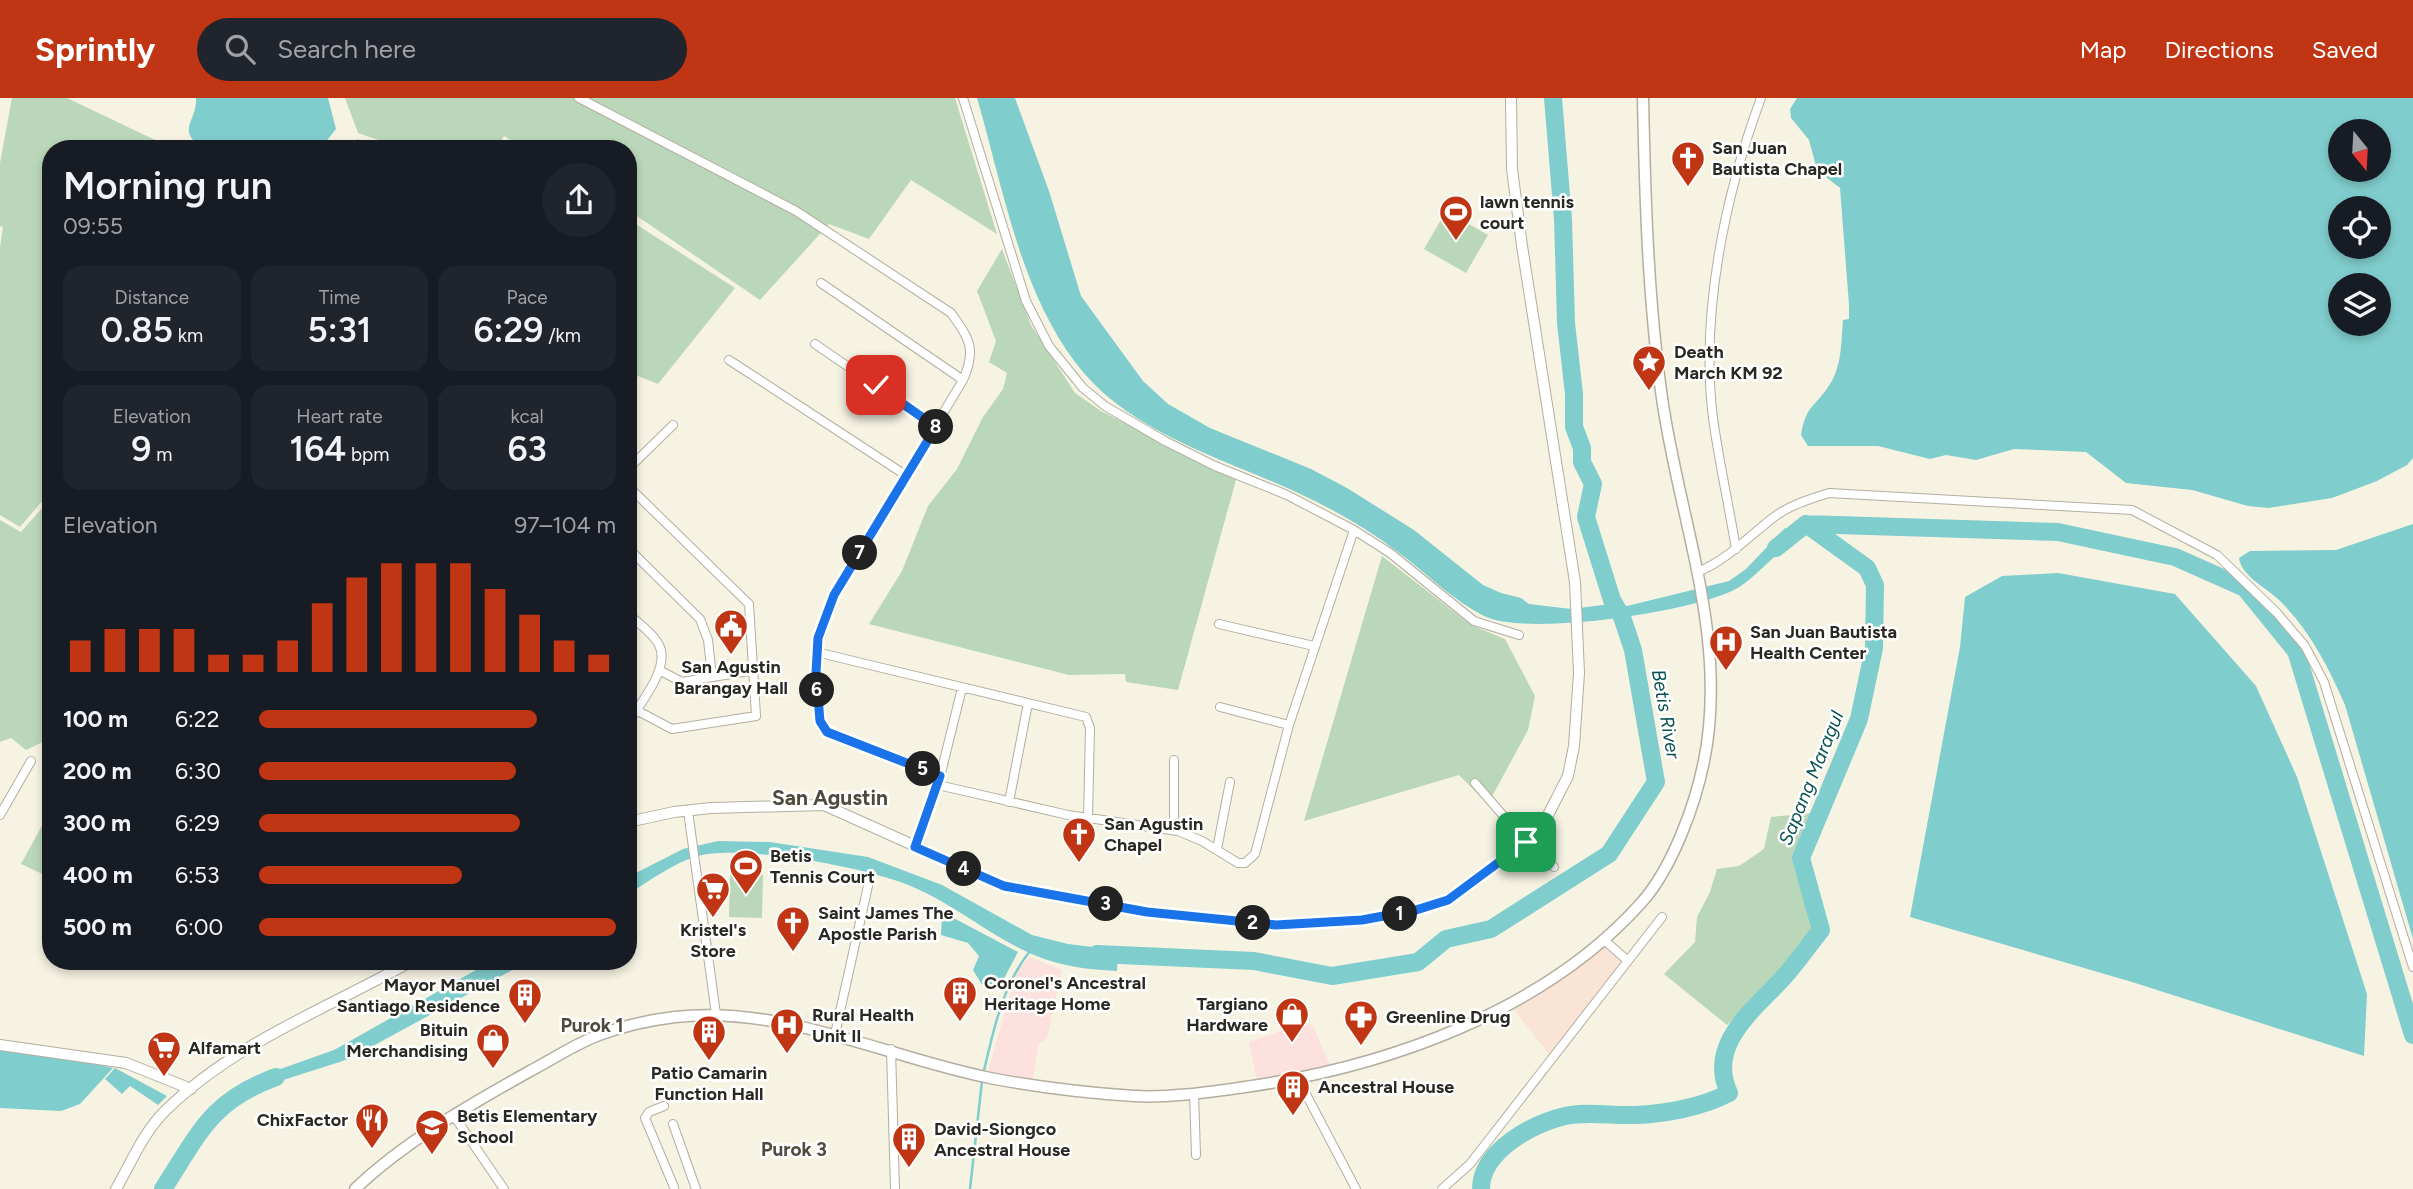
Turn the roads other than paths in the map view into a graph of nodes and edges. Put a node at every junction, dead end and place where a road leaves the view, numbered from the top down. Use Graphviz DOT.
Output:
graph roads {
  1 [pos="579,98"];
  2 [pos="963,98"];
  3 [pos="1511,98"];
  4 [pos="1643,98"];
  5 [pos="1761,98"];
  6 [pos="821,283"];
  7 [pos="815,344"];
  8 [pos="729,360"];
  9 [pos="963,380"];
  10 [pos="673,425"];
  11 [pos="936,427"];
  12 [pos="637,460"];
  13 [pos="907,476"];
  14 [pos="637,495"];
  15 [pos="1354,530"];
  16 [pos="1736,549"];
  17 [pos="637,557"];
  18 [pos="1699,576"];
  19 [pos="637,623"];
  20 [pos="1219,624"];
  21 [pos="1519,635"];
  22 [pos="1314,646"];
  23 [pos="816,653"];
  24 [pos="659,670"];
  25 [pos="755,670"];
  26 [pos="712,677"];
  27 [pos="962,688"];
  28 [pos="1028,704"];
  29 [pos="1220,707"];
  30 [pos="637,708"];
  31 [pos="637,711"];
  32 [pos="1289,725"];
  33 [pos="1174,760"];
  34 [pos="32,761"];
  35 [pos="939,780"];
  36 [pos="1230,782"];
  37 [pos="1475,783"];
  38 [pos="3,801"];
  39 [pos="1009,802"];
  40 [pos="688,811"];
  41 [pos="0,815"];
  42 [pos="1088,818"];
  43 [pos="637,820"];
  44 [pos="1174,830"];
  45 [pos="1526,842"];
  46 [pos="915,847"];
  47 [pos="1217,849"];
  48 [pos="1554,867"];
  49 [pos="870,877"];
  50 [pos="1662,917"];
  51 [pos="1603,939"];
  52 [pos="1628,961"];
  53 [pos="2413,967"];
  54 [pos="395,970"];
  55 [pos="716,1014"];
  56 [pos="835,1034"];
  57 [pos="0,1045"];
  58 [pos="891,1049"];
  59 [pos="1298,1079"];
  60 [pos="191,1088"];
  61 [pos="1194,1093"];
  62 [pos="664,1106"];
  63 [pos="454,1116"];
  64 [pos="673,1124"];
  65 [pos="1196,1155"];
  66 [pos="694,1185"];
  67 [pos="672,1188"];
  68 [pos="116,1189"];
  69 [pos="355,1189"];
  70 [pos="504,1189"];
  71 [pos="895,1189"];
  72 [pos="1356,1189"];
  73 [pos="1442,1189"];
  1 -- 9 [label="street"];
  2 -- 15 [label="street"];
  3 -- 45 [label="street"];
  4 -- 18 [label="main road"];
  5 -- 16 [label="street"];
  6 -- 9 [label="street"];
  7 -- 11 [label="street"];
  8 -- 13 [label="street"];
  9 -- 11 [label="street"];
  10 -- 12 [label="street"];
  11 -- 13 [label="street"];
  13 -- 23 [label="street"];
  14 -- 25 [label="street"];
  15 -- 21 [label="street"];
  15 -- 22 [label="street"];
  16 -- 18 [label="street"];
  16 -- 53 [label="street"];
  17 -- 26 [label="street"];
  18 -- 51 [label="main road"];
  19 -- 24 [label="street"];
  20 -- 22 [label="street"];
  22 -- 32 [label="street"];
  23 -- 27 [label="street"];
  23 -- 35 [label="street"];
  24 -- 26 [label="street"];
  24 -- 30 [label="street"];
  25 -- 26 [label="street"];
  25 -- 31 [label="street"];
  27 -- 28 [label="street"];
  27 -- 35 [label="street"];
  28 -- 39 [label="street"];
  28 -- 42 [label="street"];
  29 -- 32 [label="street"];
  32 -- 47 [label="street"];
  33 -- 44 [label="street"];
  34 -- 38 [label="street"];
  35 -- 39 [label="street"];
  35 -- 46 [label="street"];
  36 -- 47 [label="street"];
  37 -- 45 [label="street"];
  38 -- 41 [label="street"];
  39 -- 42 [label="street"];
  40 -- 43 [label="street"];
  40 -- 46 [label="street"];
  40 -- 55 [label="street"];
  42 -- 44 [label="street"];
  44 -- 47 [label="street"];
  45 -- 46 [label="street"];
  45 -- 48 [label="street"];
  49 -- 56 [label="street"];
  50 -- 52 [label="street"];
  51 -- 52 [label="street"];
  51 -- 59 [label="main road"];
  52 -- 73 [label="street"];
  54 -- 60 [label="street"];
  55 -- 56 [label="main road"];
  55 -- 63 [label="main road"];
  56 -- 58 [label="main road"];
  57 -- 60 [label="street"];
  58 -- 61 [label="main road"];
  58 -- 71 [label="street"];
  59 -- 61 [label="main road"];
  59 -- 72 [label="street"];
  60 -- 68 [label="street"];
  61 -- 65 [label="street"];
  62 -- 67 [label="street"];
  63 -- 69 [label="main road"];
  63 -- 70 [label="street"];
  64 -- 66 [label="street"];
  66 -- 67 [label="street"];
}
